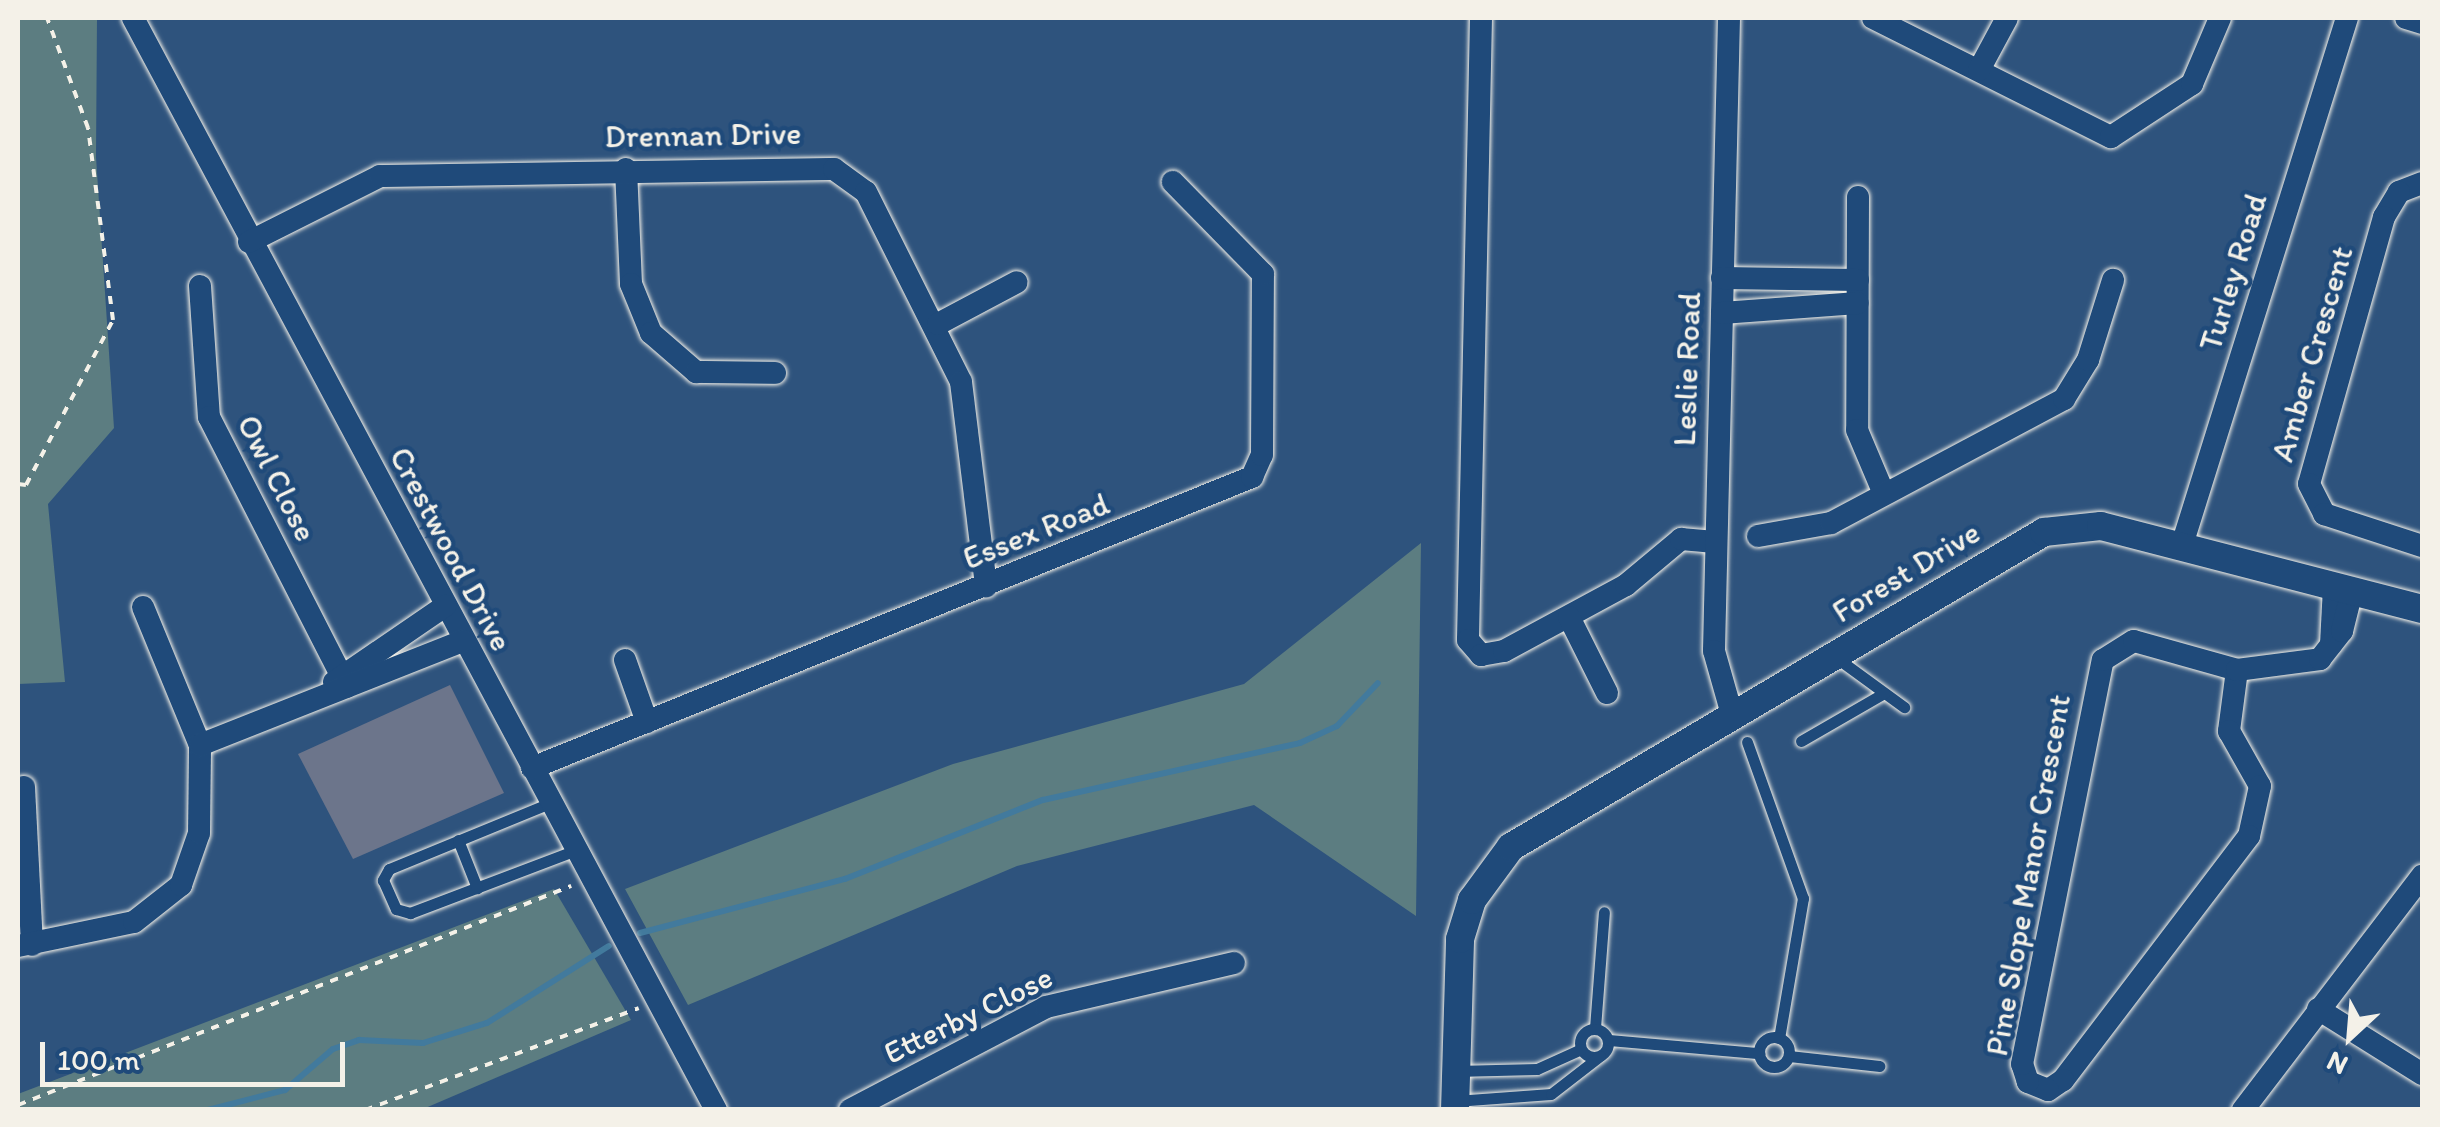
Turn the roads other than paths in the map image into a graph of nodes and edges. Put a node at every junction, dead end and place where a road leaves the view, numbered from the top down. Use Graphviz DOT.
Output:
graph roads {
  1 [pos="133,18"];
  2 [pos="1480,18"];
  3 [pos="1730,18"];
  4 [pos="1873,18"];
  5 [pos="2007,18"];
  6 [pos="2220,18"];
  7 [pos="2347,18"];
  8 [pos="2406,18"];
  9 [pos="2422,23"];
  10 [pos="1980,70"];
  11 [pos="626,169"];
  12 [pos="1173,182"];
  13 [pos="2422,183"];
  14 [pos="1858,197"];
  15 [pos="249,242"];
  16 [pos="1722,278"];
  17 [pos="2113,280"];
  18 [pos="1017,282"];
  19 [pos="200,286"];
  20 [pos="1858,291"];
  21 [pos="1722,313"];
  22 [pos="938,324"];
  23 [pos="775,373"];
  24 [pos="1884,494"];
  25 [pos="1758,536"];
  26 [pos="1715,542"];
  27 [pos="2182,546"];
  28 [pos="2422,546"];
  29 [pos="986,586"];
  30 [pos="2343,589"];
  31 [pos="2421,603"];
  32 [pos="445,606"];
  33 [pos="143,607"];
  34 [pos="1569,617"];
  35 [pos="463,640"];
  36 [pos="1834,656"];
  37 [pos="626,660"];
  38 [pos="2237,670"];
  39 [pos="339,683"];
  40 [pos="1607,693"];
  41 [pos="1884,693"];
  42 [pos="1904,708"];
  43 [pos="647,722"];
  44 [pos="1740,730"];
  45 [pos="1801,741"];
  46 [pos="200,745"];
  47 [pos="532,768"];
  48 [pos="24,788"];
  49 [pos="550,802"];
  50 [pos="458,840"];
  51 [pos="576,850"];
  52 [pos="2422,876"];
  53 [pos="477,888"];
  54 [pos="1604,912"];
  55 [pos="24,946"];
  56 [pos="1234,963"];
  57 [pos="2318,1010"];
  58 [pos="1595,1028"];
  59 [pos="1779,1038"];
  60 [pos="1609,1040"];
  61 [pos="1581,1049"];
  62 [pos="1759,1053"];
  63 [pos="1600,1056"];
  64 [pos="1789,1056"];
  65 [pos="1879,1066"];
  66 [pos="1464,1071"];
  67 [pos="2422,1074"];
  68 [pos="1464,1105"];
  69 [pos="716,1110"];
  70 [pos="850,1110"];
  71 [pos="2243,1110"];
  1 -- 15 [label="street, Crestwood Drive"];
  2 -- 34 [label="street"];
  3 -- 16 [label="street, Leslie Road"];
  4 -- 10 [label="street"];
  5 -- 10 [label="street"];
  6 -- 10 [label="street"];
  7 -- 27 [label="street, Turley Road"];
  8 -- 9 [label="street"];
  11 -- 15 [label="street, Drennan Drive"];
  11 -- 22 [label="street, Drennan Drive"];
  11 -- 23 [label="street"];
  12 -- 29 [label="street, Essex Road"];
  13 -- 28 [label="street, Amber Crescent"];
  14 -- 20 [label="street"];
  15 -- 32 [label="street, Crestwood Drive"];
  16 -- 20 [label="street"];
  16 -- 21 [label="street, Leslie Road"];
  17 -- 24 [label="street"];
  18 -- 22 [label="street"];
  19 -- 39 [label="street, Owl Close"];
  20 -- 21 [label="street"];
  20 -- 24 [label="street"];
  21 -- 26 [label="street, Leslie Road"];
  22 -- 29 [label="street, Drennan Drive"];
  24 -- 25 [label="street"];
  26 -- 34 [label="street"];
  26 -- 44 [label="street, Leslie Road"];
  27 -- 30 [label="street, Forest Drive"];
  27 -- 36 [label="street, Forest Drive"];
  29 -- 43 [label="street, Essex Road"];
  30 -- 31 [label="street, Forest Drive"];
  30 -- 38 [label="street, Pine Slope Manor Crescent"];
  32 -- 35 [label="street, Crestwood Drive"];
  32 -- 39 [label="street"];
  33 -- 46 [label="street"];
  34 -- 40 [label="street"];
  35 -- 39 [label="street"];
  35 -- 47 [label="street, Crestwood Drive"];
  36 -- 41 [label="lane"];
  36 -- 44 [label="street, Forest Drive"];
  37 -- 43 [label="street"];
  38 -- 38 [label="street, Pine Slope Manor Crescent"];
  39 -- 46 [label="street"];
  41 -- 42 [label="lane"];
  41 -- 45 [label="lane"];
  43 -- 47 [label="street, Essex Road"];
  44 -- 59 [label="lane"];
  44 -- 66 [label="street, Forest Drive"];
  46 -- 55 [label="street"];
  47 -- 49 [label="street, Crestwood Drive"];
  48 -- 55 [label="street"];
  49 -- 50 [label="lane"];
  49 -- 51 [label="street, Crestwood Drive"];
  50 -- 53 [label="lane"];
  50 -- 53 [label="lane"];
  51 -- 53 [label="lane"];
  51 -- 69 [label="street, Crestwood Drive"];
  52 -- 57 [label="street"];
  54 -- 58 [label="lane"];
  56 -- 70 [label="street, Etterby Close"];
  57 -- 67 [label="street"];
  57 -- 71 [label="street"];
  58 -- 60 [label="lane"];
  58 -- 61 [label="lane"];
  59 -- 62 [label="lane"];
  59 -- 64 [label="lane"];
  60 -- 62 [label="lane"];
  60 -- 63 [label="lane"];
  61 -- 63 [label="lane"];
  61 -- 66 [label="lane"];
  62 -- 64 [label="lane"];
  63 -- 68 [label="lane"];
  64 -- 65 [label="lane"];
  66 -- 68 [label="street, Forest Drive"];
}
